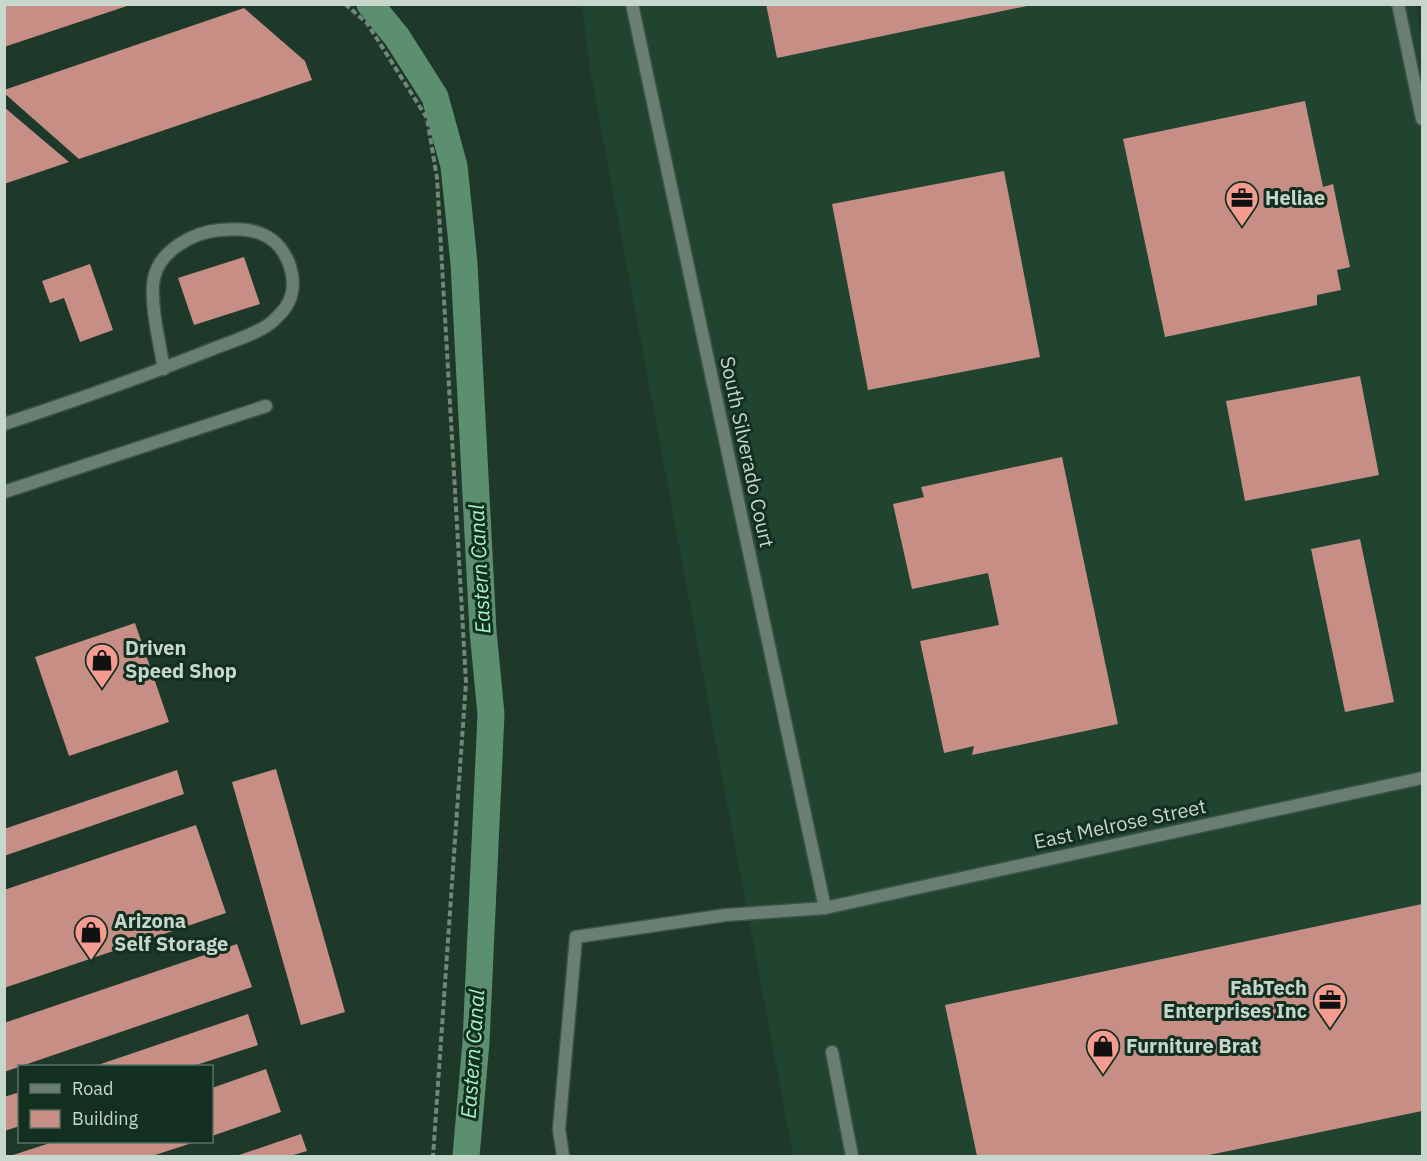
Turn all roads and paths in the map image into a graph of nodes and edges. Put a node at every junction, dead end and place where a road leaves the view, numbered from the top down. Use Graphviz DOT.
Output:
graph roads {
  1 [pos="345,4"];
  2 [pos="632,4"];
  3 [pos="1398,4"];
  4 [pos="1422,119"];
  5 [pos="164,369"];
  6 [pos="266,406"];
  7 [pos="4,424"];
  8 [pos="4,492"];
  9 [pos="1422,778"];
  10 [pos="825,908"];
  11 [pos="832,1052"];
  12 [pos="434,1156"];
  13 [pos="563,1156"];
  14 [pos="852,1156"];
  1 -- 12 [label="path"];
  2 -- 10 [label="street, South Silverado Court"];
  3 -- 4 [label="street"];
  5 -- 5 [label="street"];
  5 -- 7 [label="street"];
  6 -- 8 [label="street"];
  9 -- 10 [label="street, East Melrose Street"];
  10 -- 13 [label="street, East Melrose Street"];
  11 -- 14 [label="street"];
}
